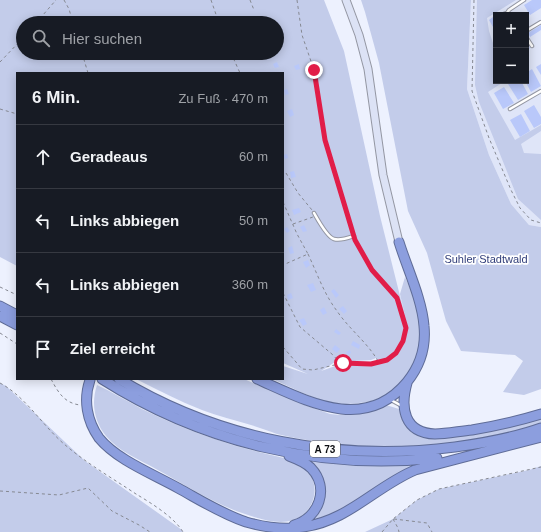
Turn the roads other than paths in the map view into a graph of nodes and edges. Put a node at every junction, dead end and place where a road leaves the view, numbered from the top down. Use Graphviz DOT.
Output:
graph roads {
  1 [pos="346,0"];
  2 [pos="524,0"];
  3 [pos="508,12"];
  4 [pos="541,22"];
  5 [pos="529,29"];
  6 [pos="529,42"];
  7 [pos="532,46"];
  8 [pos="541,91"];
  9 [pos="510,110"];
  10 [pos="315,215"];
  11 [pos="354,236"];
  12 [pos="399,242"];
  13 [pos="0,305"];
  14 [pos="16,313"];
  15 [pos="0,316"];
  16 [pos="16,324"];
  17 [pos="90,380"];
  18 [pos="104,380"];
  19 [pos="121,380"];
  20 [pos="259,380"];
  21 [pos="407,382"];
  22 [pos="388,399"];
  23 [pos="403,406"];
  24 [pos="541,414"];
  25 [pos="541,428"];
  26 [pos="541,437"];
  27 [pos="273,449"];
  28 [pos="489,450"];
  29 [pos="282,528"];
  1 -- 12 [label="main road"];
  2 -- 3 [label="lane"];
  4 -- 5 [label="lane"];
  6 -- 7 [label="lane"];
  8 -- 9 [label="lane"];
  10 -- 11 [label="lane"];
  12 -- 21 [label="highway"];
  13 -- 14 [label="highway"];
  15 -- 16 [label="highway"];
  17 -- 29 [label="highway"];
  18 -- 27 [label="highway, A 73"];
  19 -- 25 [label="highway, A 73"];
  20 -- 22 [label="highway"];
  21 -- 22 [label="highway"];
  21 -- 23 [label="highway"];
  22 -- 23 [label="lane"];
  23 -- 24 [label="highway"];
  26 -- 28 [label="highway, A 73"];
  27 -- 28 [label="highway, A 73"];
  27 -- 29 [label="highway"];
  28 -- 29 [label="highway"];
}
